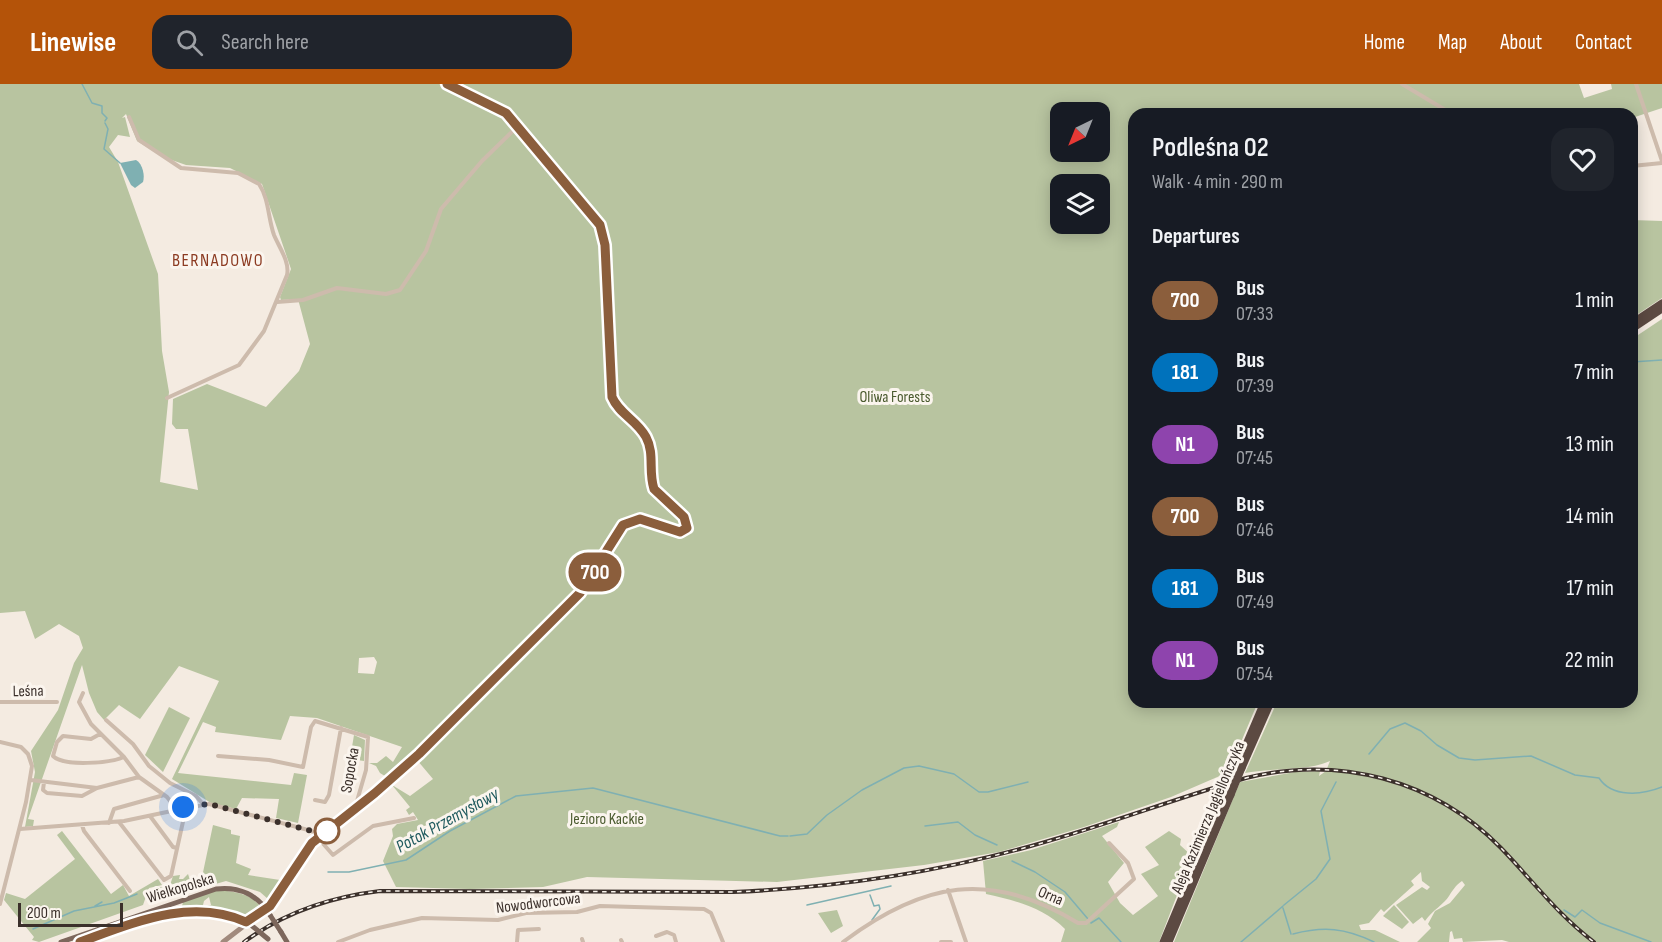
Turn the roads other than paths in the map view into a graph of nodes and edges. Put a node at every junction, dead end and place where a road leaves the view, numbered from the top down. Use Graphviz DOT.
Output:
graph roads {
  1 [pos="447,84"];
  2 [pos="1402,84"];
  3 [pos="1636,84"];
  4 [pos="1442,108"];
  5 [pos="129,117"];
  6 [pos="518,126"];
  7 [pos="1662,163"];
  8 [pos="1638,165"];
  9 [pos="277,302"];
  10 [pos="1662,303"];
  11 [pos="1662,309"];
  12 [pos="1638,319"];
  13 [pos="1638,325"];
  14 [pos="168,398"];
  15 [pos="83,693"];
  16 [pos="0,702"];
  17 [pos="57,702"];
  18 [pos="1262,708"];
  19 [pos="1267,708"];
  20 [pos="106,720"];
  21 [pos="341,728"];
  22 [pos="100,734"];
  23 [pos="0,742"];
  24 [pos="218,756"];
  25 [pos="124,757"];
  26 [pos="1239,769"];
  27 [pos="139,777"];
  28 [pos="30,780"];
  29 [pos="44,782"];
  30 [pos="98,788"];
  31 [pos="164,795"];
  32 [pos="1227,796"];
  33 [pos="315,800"];
  34 [pos="202,804"];
  35 [pos="359,806"];
  36 [pos="186,808"];
  37 [pos="150,816"];
  38 [pos="414,818"];
  39 [pos="119,822"];
  40 [pos="109,823"];
  41 [pos="82,825"];
  42 [pos="20,829"];
  43 [pos="320,837"];
  44 [pos="1109,843"];
  45 [pos="177,848"];
  46 [pos="948,890"];
  47 [pos="130,891"];
  48 [pos="181,900"];
  49 [pos="0,904"];
  50 [pos="266,909"];
  51 [pos="183,912"];
  52 [pos="249,924"];
  53 [pos="539,929"];
  54 [pos="656,936"];
  55 [pos="270,940"];
  56 [pos="964,941"];
  57 [pos="61,942"];
  58 [pos="80,942"];
  59 [pos="223,942"];
  60 [pos="287,942"];
  61 [pos="338,942"];
  62 [pos="517,942"];
  63 [pos="676,942"];
  64 [pos="723,942"];
  65 [pos="843,942"];
  66 [pos="941,942"];
  67 [pos="951,942"];
  68 [pos="1163,942"];
  69 [pos="1169,942"];
  1 -- 6 [label="main road, Sopocka"];
  2 -- 4 [label="street"];
  3 -- 7 [label="street"];
  5 -- 9 [label="street"];
  6 -- 9 [label="street"];
  6 -- 35 [label="main road, Sopocka"];
  7 -- 8 [label="street"];
  9 -- 14 [label="street"];
  10 -- 12 [label="highway"];
  11 -- 13 [label="highway"];
  15 -- 22 [label="street"];
  16 -- 17 [label="street, Leśna"];
  18 -- 26 [label="highway, Aleja Kazimierza Jagiellończyka"];
  19 -- 26 [label="highway, Aleja Kazimierza Jagiellończyka"];
  20 -- 34 [label="street"];
  21 -- 24 [label="street"];
  21 -- 33 [label="street"];
  21 -- 35 [label="street, Sopocka"];
  22 -- 25 [label="street"];
  22 -- 25 [label="street"];
  23 -- 28 [label="street"];
  25 -- 27 [label="street"];
  26 -- 32 [label="highway, Aleja Kazimierza Jagiellończyka, bridge"];
  27 -- 30 [label="street"];
  27 -- 31 [label="street"];
  28 -- 29 [label="street"];
  28 -- 42 [label="street"];
  29 -- 30 [label="street"];
  29 -- 30 [label="street"];
  31 -- 36 [label="street"];
  31 -- 40 [label="street"];
  32 -- 68 [label="highway, Aleja Kazimierza Jagiellończyka"];
  32 -- 69 [label="highway, Aleja Kazimierza Jagiellończyka"];
  34 -- 36 [label="street"];
  34 -- 43 [label="street"];
  35 -- 43 [label="main road, Sopocka"];
  36 -- 37 [label="street"];
  36 -- 45 [label="street"];
  37 -- 39 [label="street"];
  37 -- 45 [label="street"];
  38 -- 43 [label="street"];
  39 -- 40 [label="street"];
  39 -- 45 [label="street"];
  40 -- 41 [label="street"];
  41 -- 42 [label="street"];
  41 -- 47 [label="street"];
  42 -- 49 [label="street"];
  43 -- 50 [label="main road, Sopocka"];
  44 -- 46 [label="street, Orna"];
  46 -- 56 [label="street"];
  46 -- 65 [label="street"];
  48 -- 50 [label="main road, Wielkopolska"];
  48 -- 51 [label="main road"];
  48 -- 57 [label="main road, Wielkopolska"];
  50 -- 52 [label="main road, Sopocka"];
  50 -- 60 [label="main road, Wielkopolska, bridge"];
  51 -- 52 [label="main road, Wielkopolska"];
  51 -- 58 [label="main road, Wielkopolska"];
  52 -- 55 [label="main road, Wielkopolska, bridge"];
  52 -- 59 [label="main road, Sopocka"];
  53 -- 62 [label="street"];
  54 -- 63 [label="street"];
  61 -- 64 [label="street, Nowodworcowa"];
  66 -- 67 [label="street"];
}
